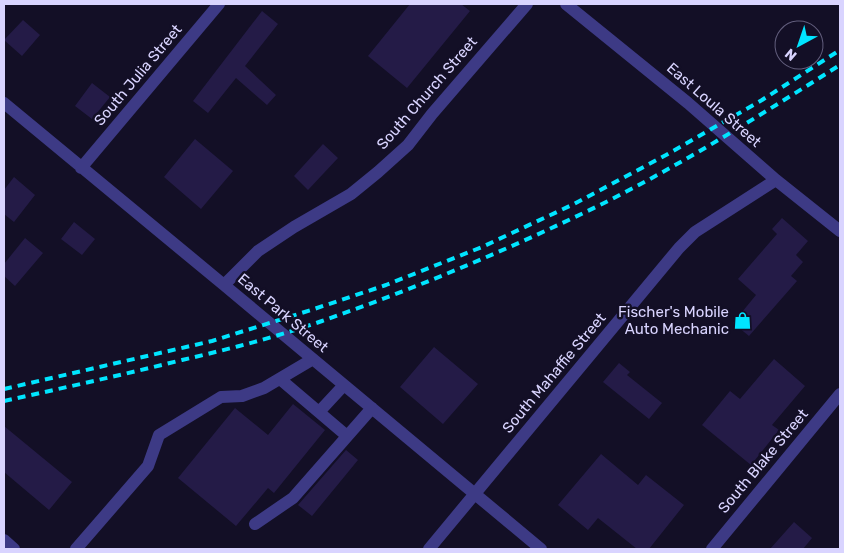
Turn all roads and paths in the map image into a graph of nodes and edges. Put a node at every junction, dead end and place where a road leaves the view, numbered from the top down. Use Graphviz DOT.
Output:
graph roads {
  1 [pos="219,4"];
  2 [pos="527,4"];
  3 [pos="566,4"];
  4 [pos="4,104"];
  5 [pos="81,168"];
  6 [pos="776,180"];
  7 [pos="840,232"];
  8 [pos="224,284"];
  9 [pos="313,360"];
  10 [pos="280,379"];
  11 [pos="344,385"];
  12 [pos="840,394"];
  13 [pos="372,408"];
  14 [pos="319,412"];
  15 [pos="347,436"];
  16 [pos="474,495"];
  17 [pos="255,524"];
  18 [pos="4,540"];
  19 [pos="14,549"];
  20 [pos="76,549"];
  21 [pos="429,549"];
  22 [pos="540,549"];
  23 [pos="712,549"];
  1 -- 5 [label="street, South Julia Street"];
  2 -- 8 [label="street, South Church Street"];
  3 -- 6 [label="street, East Loula Street"];
  4 -- 5 [label="street, East Park Street"];
  5 -- 8 [label="street, East Park Street"];
  6 -- 7 [label="street, East Loula Street"];
  6 -- 16 [label="street, South Mahaffie Street"];
  8 -- 9 [label="street, East Park Street"];
  9 -- 10 [label="street"];
  9 -- 11 [label="street, East Park Street"];
  10 -- 14 [label="street"];
  10 -- 20 [label="street"];
  11 -- 13 [label="street, East Park Street"];
  11 -- 14 [label="street"];
  12 -- 23 [label="street, South Blake Street"];
  13 -- 15 [label="street"];
  13 -- 16 [label="street, East Park Street"];
  14 -- 15 [label="street"];
  15 -- 17 [label="street"];
  16 -- 21 [label="street, South Mahaffie Street"];
  16 -- 22 [label="street, East Park Street"];
  18 -- 19 [label="street"];
}
